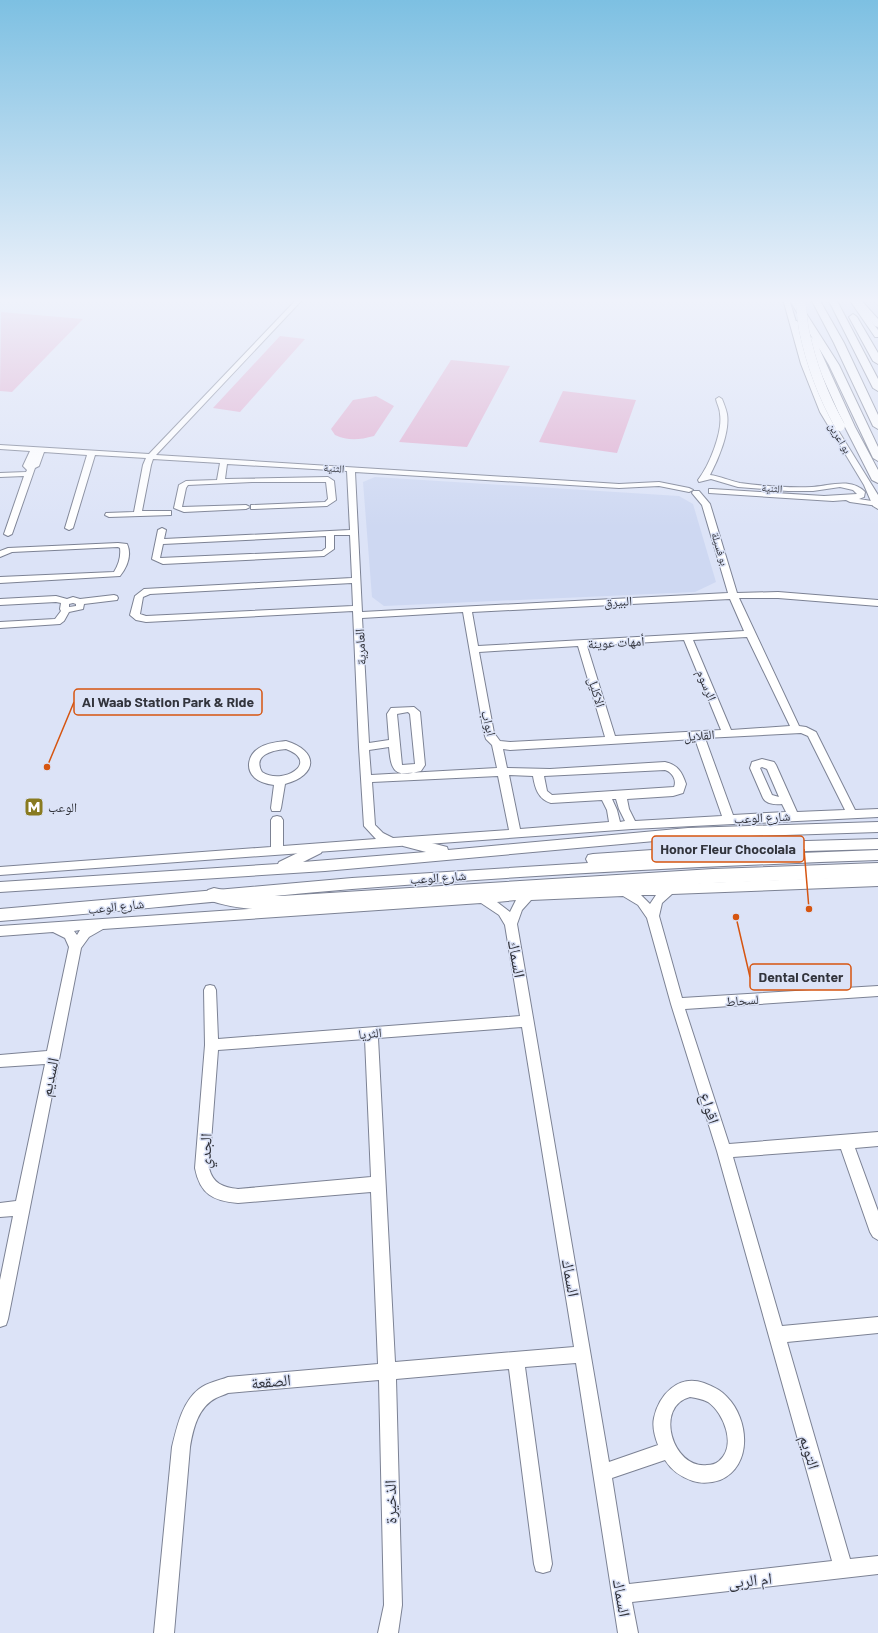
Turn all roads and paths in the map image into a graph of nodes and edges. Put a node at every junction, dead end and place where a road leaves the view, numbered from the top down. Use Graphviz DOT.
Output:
graph roads {
  1 [pos="228,375"];
  2 [pos="809,375"];
  3 [pos="817,375"];
  4 [pos="827,375"];
  5 [pos="838,375"];
  6 [pos="854,375"];
  7 [pos="871,375"];
  8 [pos="878,388"];
  9 [pos="719,399"];
  10 [pos="878,426"];
  11 [pos="0,448"];
  12 [pos="38,449"];
  13 [pos="92,452"];
  14 [pos="151,456"];
  15 [pos="878,458"];
  16 [pos="715,459"];
  17 [pos="227,461"];
  18 [pos="290,465"];
  19 [pos="350,469"];
  20 [pos="29,471"];
  21 [pos="0,475"];
  22 [pos="863,476"];
  23 [pos="704,479"];
  24 [pos="291,480"];
  25 [pos="878,480"];
  26 [pos="225,482"];
  27 [pos="878,484"];
  28 [pos="691,485"];
  29 [pos="845,485"];
  30 [pos="712,486"];
  31 [pos="826,498"];
  32 [pos="706,504"];
  33 [pos="878,505"];
  34 [pos="168,513"];
  35 [pos="138,514"];
  36 [pos="109,515"];
  37 [pos="69,528"];
  38 [pos="162,530"];
  39 [pos="354,532"];
  40 [pos="8,534"];
  41 [pos="330,534"];
  42 [pos="159,542"];
  43 [pos="0,554"];
  44 [pos="0,580"];
  45 [pos="357,580"];
  46 [pos="734,595"];
  47 [pos="114,598"];
  48 [pos="0,602"];
  49 [pos="878,603"];
  50 [pos="66,606"];
  51 [pos="467,609"];
  52 [pos="358,612"];
  53 [pos="0,625"];
  54 [pos="749,631"];
  55 [pos="688,638"];
  56 [pos="582,643"];
  57 [pos="475,649"];
  58 [pos="796,729"];
  59 [pos="726,733"];
  60 [pos="699,735"];
  61 [pos="394,740"];
  62 [pos="611,740"];
  63 [pos="364,743"];
  64 [pos="496,744"];
  65 [pos="502,772"];
  66 [pos="538,773"];
  67 [pos="366,779"];
  68 [pos="280,781"];
  69 [pos="621,795"];
  70 [pos="605,796"];
  71 [pos="786,800"];
  72 [pos="276,808"];
  73 [pos="878,813"];
  74 [pos="852,814"];
  75 [pos="793,816"];
  76 [pos="729,819"];
  77 [pos="277,820"];
  78 [pos="632,825"];
  79 [pos="370,826"];
  80 [pos="616,827"];
  81 [pos="878,827"];
  82 [pos="515,834"];
  83 [pos="392,842"];
  84 [pos="408,842"];
  85 [pos="878,844"];
  86 [pos="351,846"];
  87 [pos="316,849"];
  88 [pos="277,851"];
  89 [pos="456,853"];
  90 [pos="878,855"];
  91 [pos="278,869"];
  92 [pos="0,871"];
  93 [pos="872,875"];
  94 [pos="440,876"];
  95 [pos="0,887"];
  96 [pos="668,890"];
  97 [pos="626,892"];
  98 [pos="214,895"];
  99 [pos="528,895"];
  100 [pos="484,899"];
  101 [pos="63,911"];
  102 [pos="0,915"];
  103 [pos="653,916"];
  104 [pos="0,920"];
  105 [pos="104,924"];
  106 [pos="511,924"];
  107 [pos="53,927"];
  108 [pos="0,931"];
  109 [pos="75,947"];
  110 [pos="210,990"];
  111 [pos="878,991"];
  112 [pos="677,1004"];
  113 [pos="527,1021"];
  114 [pos="371,1033"];
  115 [pos="212,1045"];
  116 [pos="53,1057"];
  117 [pos="0,1061"];
  118 [pos="878,1139"];
  119 [pos="846,1142"];
  120 [pos="724,1151"];
  121 [pos="378,1184"];
  122 [pos="22,1208"];
  123 [pos="0,1210"];
  124 [pos="878,1232"];
  125 [pos="0,1319"];
  126 [pos="878,1325"];
  127 [pos="776,1335"];
  128 [pos="583,1354"];
  129 [pos="516,1359"];
  130 [pos="387,1370"];
  131 [pos="668,1450"];
  132 [pos="602,1473"];
  133 [pos="543,1564"];
  134 [pos="878,1566"];
  135 [pos="844,1569"];
  136 [pos="621,1594"];
  137 [pos="164,1633"];
  138 [pos="388,1633"];
  139 [pos="628,1633"];
  1 -- 14 [label="street"];
  2 -- 22 [label="main road, بو اعرين"];
  3 -- 27 [label="highway, bridge"];
  4 -- 25 [label="highway"];
  5 -- 15 [label="highway"];
  6 -- 10 [label="highway"];
  7 -- 8 [label="highway"];
  9 -- 16 [label="street"];
  11 -- 12 [label="street, الثنية"];
  12 -- 13 [label="street, الثنية"];
  12 -- 20 [label="street"];
  13 -- 14 [label="street, الثنية"];
  13 -- 37 [label="street"];
  14 -- 17 [label="street, الثنية"];
  14 -- 35 [label="street"];
  16 -- 23 [label="street"];
  16 -- 30 [label="street, بو فسيلة"];
  17 -- 18 [label="street, الثنية"];
  17 -- 26 [label="street"];
  18 -- 19 [label="street, الثنية"];
  18 -- 24 [label="street"];
  19 -- 28 [label="street, الثنية"];
  19 -- 39 [label="street, العامرية"];
  20 -- 21 [label="street"];
  20 -- 40 [label="street"];
  22 -- 29 [label="street, الثنية"];
  22 -- 33 [label="main road, بو اعرين"];
  23 -- 28 [label="street"];
  23 -- 30 [label="street"];
  24 -- 26 [label="street"];
  24 -- 26 [label="street"];
  28 -- 30 [label="street"];
  28 -- 32 [label="street, بو فسيلة"];
  29 -- 30 [label="street, الثنية"];
  29 -- 31 [label="street, الثنية"];
  30 -- 31 [label="street, الثنية"];
  30 -- 32 [label="street, بو فسيلة"];
  31 -- 33 [label="street, الثنية"];
  32 -- 46 [label="street, بو فسيلة"];
  34 -- 35 [label="street"];
  35 -- 36 [label="street"];
  38 -- 42 [label="street"];
  39 -- 41 [label="street"];
  39 -- 45 [label="street, العامرية"];
  41 -- 42 [label="street"];
  41 -- 42 [label="street"];
  43 -- 44 [label="street"];
  45 -- 52 [label="street, العامرية"];
  45 -- 52 [label="street, البيرق"];
  46 -- 49 [label="street, البيرق"];
  46 -- 51 [label="street, البيرق"];
  46 -- 54 [label="street"];
  47 -- 50 [label="street"];
  48 -- 50 [label="street"];
  50 -- 53 [label="street"];
  51 -- 52 [label="street, البيرق"];
  51 -- 57 [label="street, ابواب"];
  52 -- 63 [label="street, العامرية"];
  54 -- 55 [label="street, أمهات عوينة"];
  54 -- 58 [label="street"];
  55 -- 56 [label="street, أمهات عوينة"];
  55 -- 59 [label="street, الرسوم"];
  56 -- 57 [label="street, أمهات عوينة"];
  56 -- 62 [label="street, الاكليل"];
  57 -- 64 [label="street, ابواب"];
  58 -- 59 [label="street, القلايل"];
  58 -- 74 [label="street, القلايل"];
  59 -- 60 [label="street, القلايل"];
  60 -- 62 [label="street, القلايل"];
  60 -- 76 [label="street"];
  61 -- 61 [label="street"];
  61 -- 63 [label="street"];
  62 -- 64 [label="street, القلايل"];
  63 -- 67 [label="street, العامرية"];
  64 -- 65 [label="street, ابواب"];
  65 -- 66 [label="street"];
  65 -- 67 [label="street"];
  65 -- 82 [label="street, ابواب"];
  66 -- 69 [label="street"];
  66 -- 70 [label="street"];
  67 -- 79 [label="street, العامرية"];
  68 -- 68 [label="street"];
  68 -- 72 [label="street"];
  69 -- 70 [label="street"];
  69 -- 78 [label="street"];
  70 -- 80 [label="street"];
  71 -- 75 [label="street"];
  73 -- 74 [label="street, شارع الوعب"];
  74 -- 75 [label="street, شارع الوعب"];
  75 -- 76 [label="street, شارع الوعب"];
  76 -- 78 [label="street, شارع الوعب"];
  77 -- 88 [label="street"];
  78 -- 80 [label="street, شارع الوعب"];
  79 -- 83 [label="street"];
  79 -- 86 [label="street"];
  80 -- 82 [label="street, شارع الوعب"];
  81 -- 89 [label="main road, شارع الوعب"];
  82 -- 84 [label="street, شارع الوعب"];
  83 -- 84 [label="street, شارع الوعب"];
  83 -- 86 [label="street, شارع الوعب"];
  84 -- 89 [label="main road"];
  85 -- 94 [label="main road"];
  86 -- 87 [label="street, شارع الوعب"];
  87 -- 88 [label="street, شارع الوعب"];
  87 -- 91 [label="main road"];
  88 -- 92 [label="street, شارع الوعب"];
  89 -- 91 [label="main road, شارع الوعب"];
  90 -- 94 [label="main road, شارع الوعب"];
  91 -- 95 [label="main road, شارع الوعب"];
  93 -- 96 [label="street, شارع الوعب"];
  93 -- 98 [label="highway"];
  94 -- 98 [label="main road, شارع الوعب"];
  96 -- 97 [label="street, شارع الوعب"];
  96 -- 103 [label="street"];
  97 -- 99 [label="street, شارع الوعب"];
  97 -- 103 [label="street, اقواع"];
  98 -- 101 [label="main road, شارع الوعب"];
  99 -- 100 [label="street, شارع الوعب"];
  99 -- 106 [label="street, السماك"];
  100 -- 105 [label="street, شارع الوعب"];
  100 -- 106 [label="street, السماك"];
  101 -- 102 [label="main road, شارع الوعب"];
  101 -- 104 [label="main road"];
  103 -- 112 [label="street, اقواع"];
  105 -- 107 [label="street, شارع الوعب"];
  105 -- 109 [label="street, السديم"];
  106 -- 113 [label="street, السماك"];
  107 -- 108 [label="street, شارع الوعب"];
  107 -- 109 [label="street"];
  109 -- 116 [label="street, السديم"];
  110 -- 115 [label="street, الجدي"];
  111 -- 112 [label="street, لسحاط"];
  112 -- 120 [label="street, اقواع"];
  113 -- 114 [label="street, الثريا"];
  113 -- 128 [label="street, السماك"];
  114 -- 115 [label="street, الثريا"];
  114 -- 121 [label="street"];
  115 -- 121 [label="street, الجدي"];
  116 -- 117 [label="street"];
  116 -- 122 [label="street, السديم"];
  118 -- 119 [label="street"];
  119 -- 120 [label="street"];
  119 -- 124 [label="street"];
  120 -- 127 [label="street, التويم"];
  121 -- 130 [label="street"];
  122 -- 123 [label="street"];
  122 -- 125 [label="street, السديم"];
  126 -- 127 [label="street"];
  127 -- 135 [label="street, التويم"];
  128 -- 129 [label="street, الصقعة"];
  128 -- 132 [label="street, السماك"];
  129 -- 130 [label="street, الصقعة"];
  129 -- 133 [label="street"];
  130 -- 137 [label="street, الصقعة"];
  130 -- 138 [label="street, الذخيرة"];
  131 -- 131 [label="street"];
  131 -- 132 [label="street"];
  132 -- 136 [label="street, السماك"];
  134 -- 135 [label="street, ام الربى"];
  135 -- 136 [label="street, ام الربى"];
  136 -- 139 [label="street, السماك"];
}
